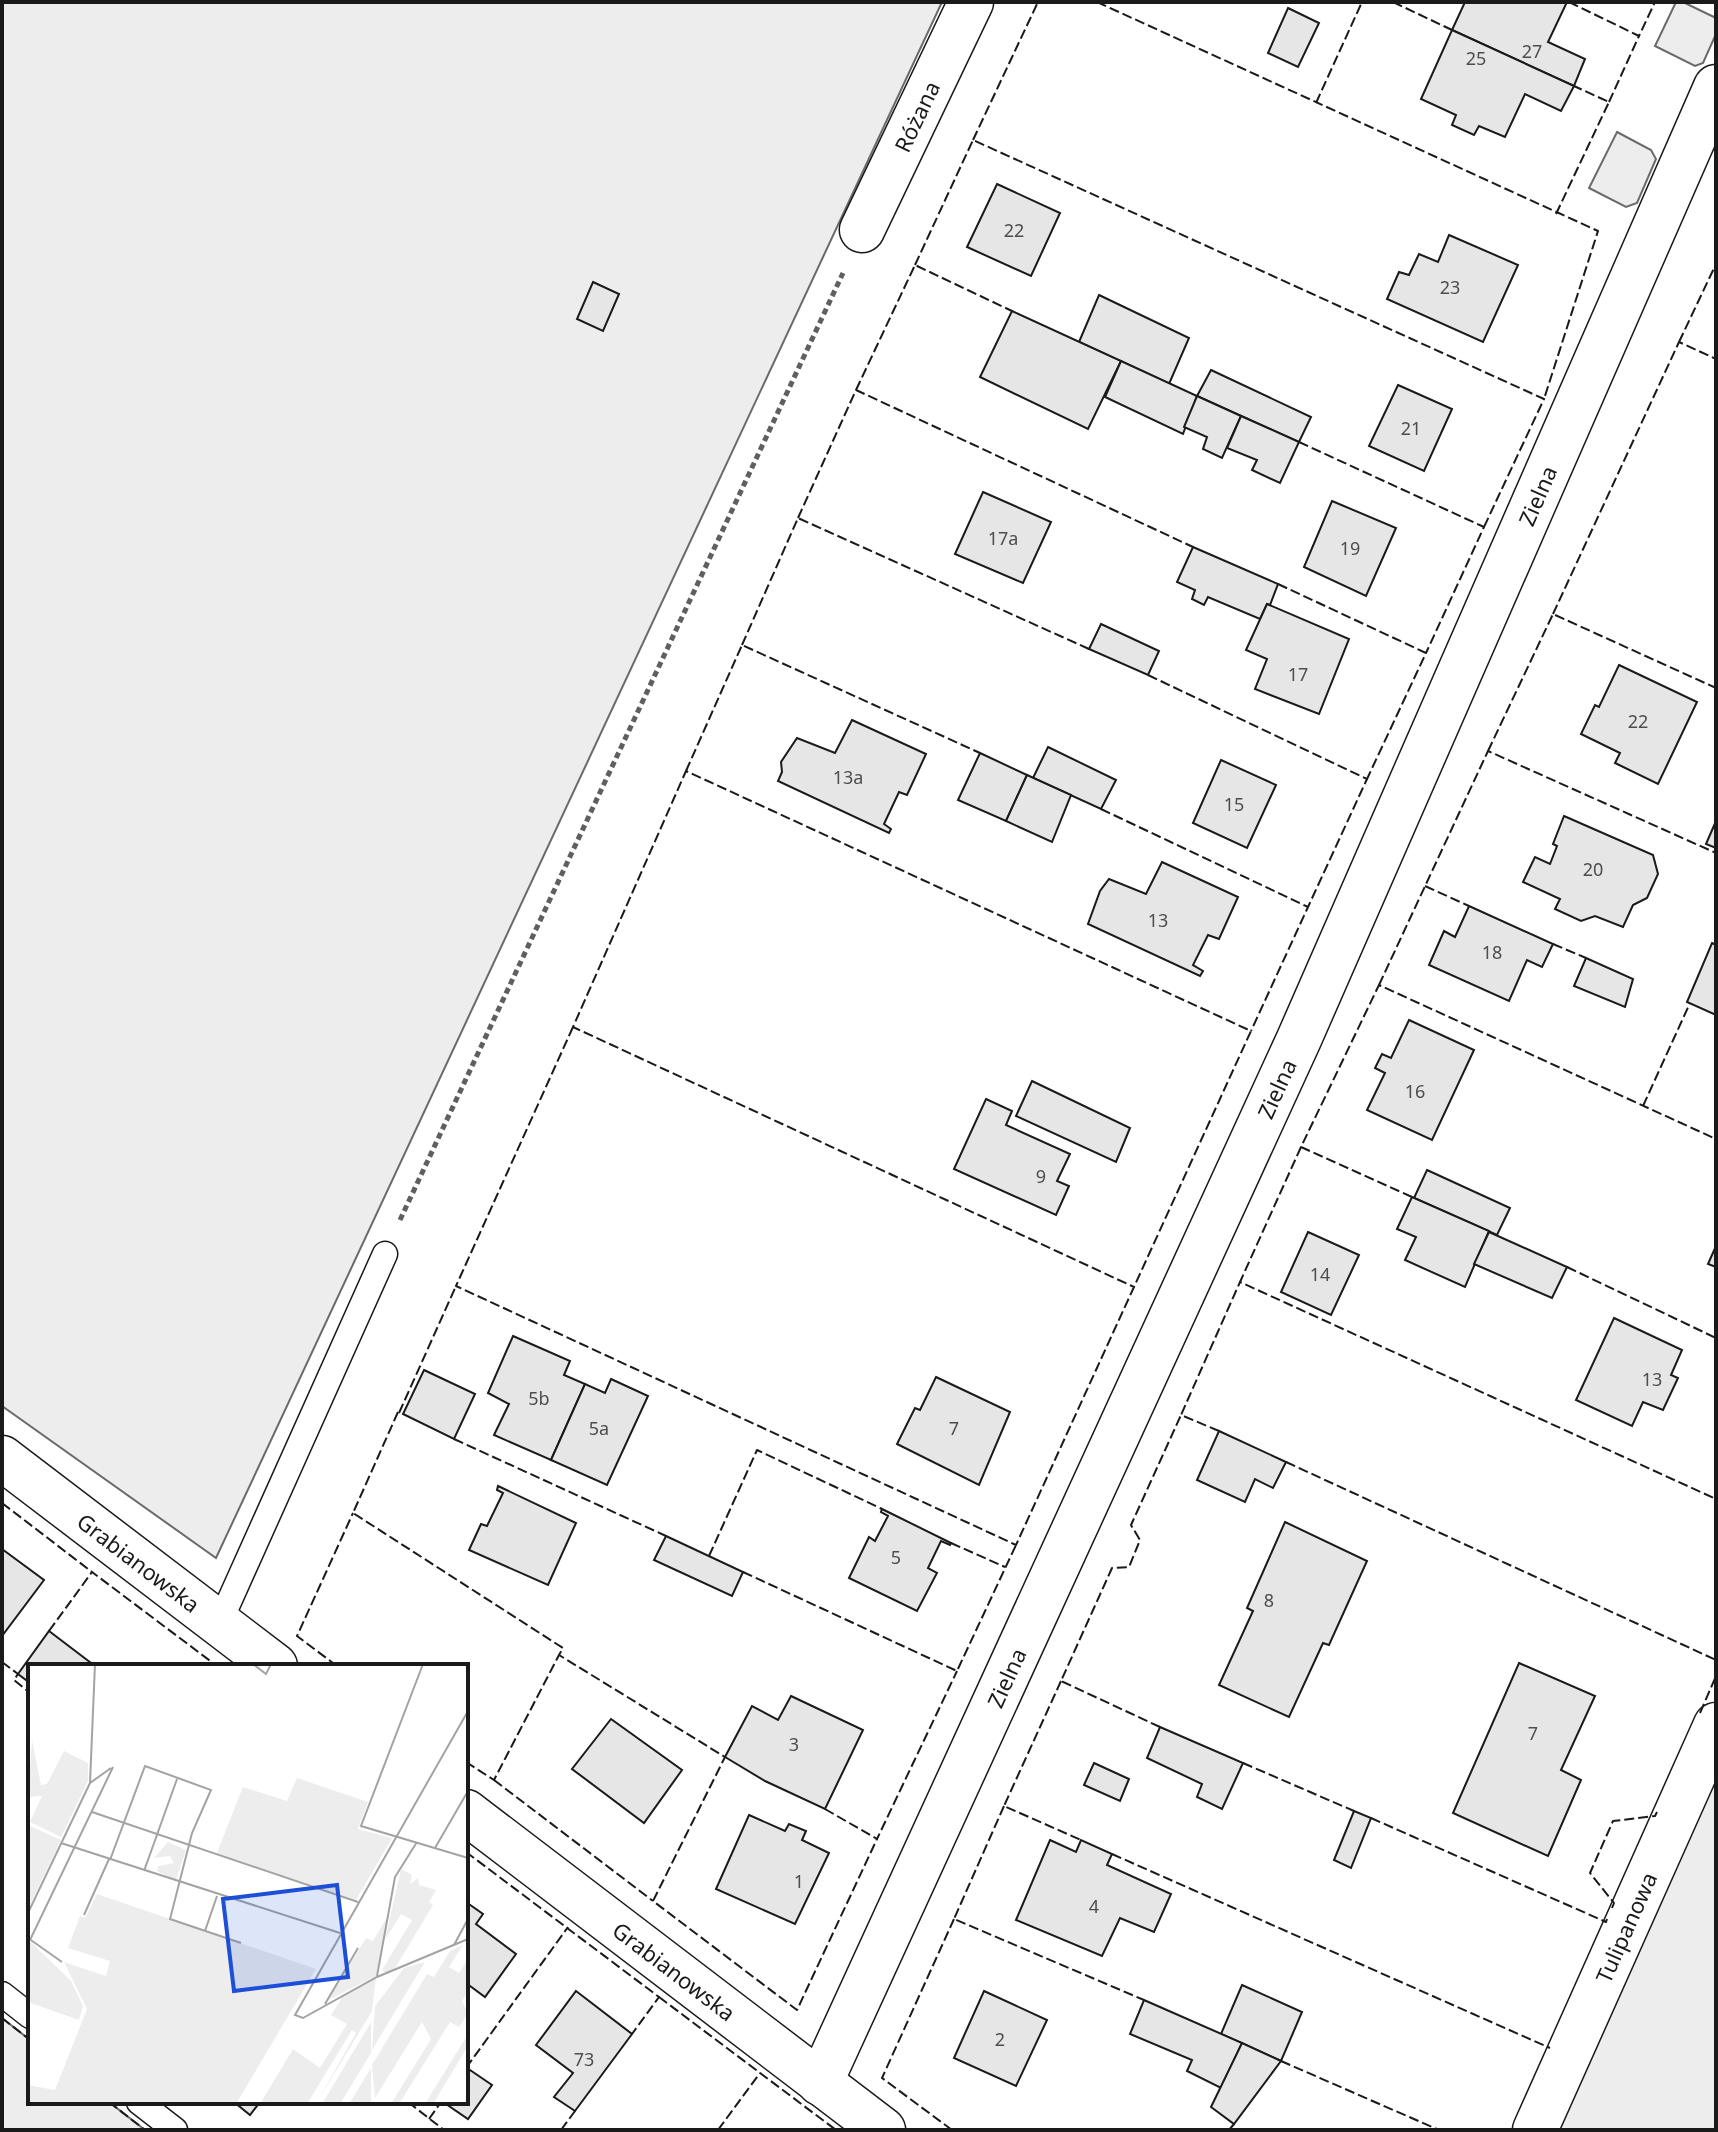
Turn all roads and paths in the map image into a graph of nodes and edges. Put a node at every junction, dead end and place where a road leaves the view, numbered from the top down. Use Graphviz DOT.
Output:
graph roads {
  1 [pos="971,2"];
  2 [pos="1716,87"];
  3 [pos="862,230"];
  4 [pos="385,1254"];
  5 [pos="2,1458"];
  6 [pos="219,1624"];
  7 [pos="272,1664"];
  8 [pos="1716,1725"];
  9 [pos="468,1814"];
  10 [pos="2,1994"];
  11 [pos="28,2014"];
  12 [pos="820,2083"];
  13 [pos="142,2104"];
  14 [pos="175,2130"];
  15 [pos="883,2130"];
  16 [pos="1535,2130"];
  1 -- 3 [label="street, Różana"];
  2 -- 12 [label="street, Zielna"];
  3 -- 4 [label="path"];
  4 -- 6 [label="lane"];
  5 -- 6 [label="street, Grabianowska"];
  6 -- 7 [label="street, Grabianowska"];
  8 -- 16 [label="street, Tulipanowa"];
  9 -- 12 [label="street, Grabianowska"];
  10 -- 11 [label="lane"];
  12 -- 15 [label="street, Grabianowska"];
  13 -- 14 [label="lane"];
}
